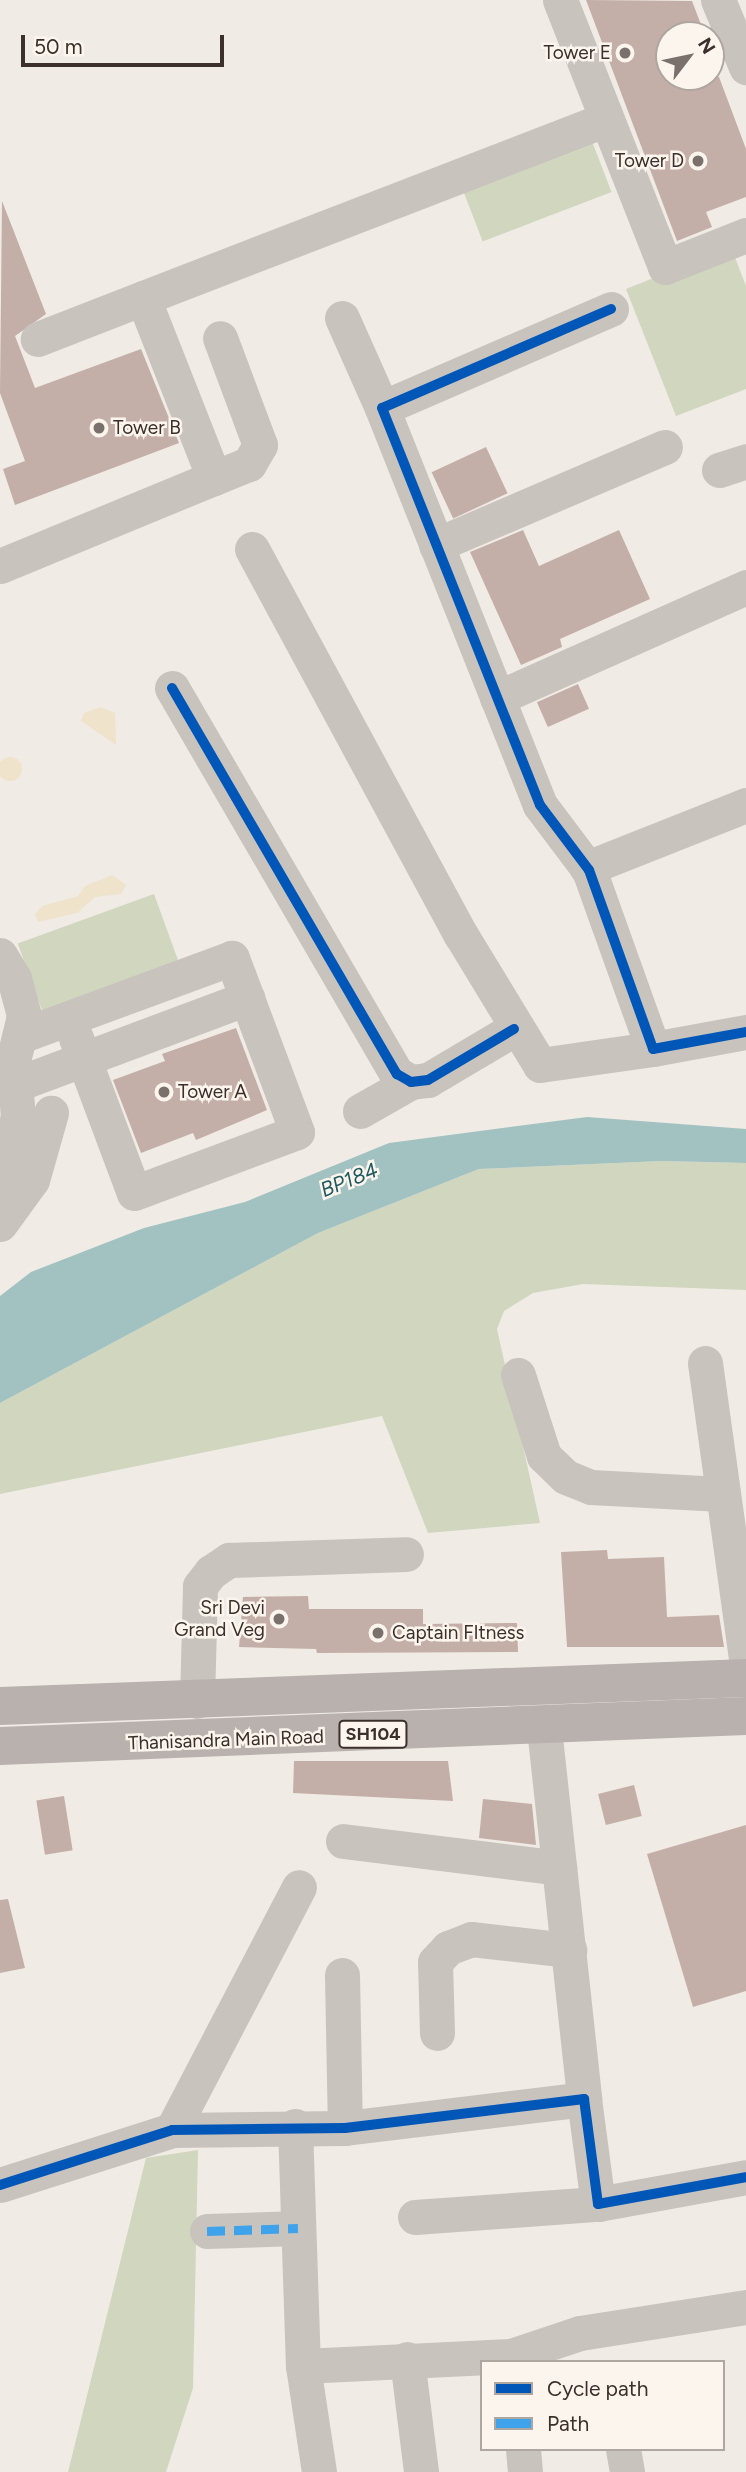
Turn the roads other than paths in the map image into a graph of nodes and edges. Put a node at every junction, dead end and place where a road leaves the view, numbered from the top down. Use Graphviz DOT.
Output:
graph roads {
  1 [pos="560,0"];
  2 [pos="718,0"];
  3 [pos="746,67"];
  4 [pos="607,119"];
  5 [pos="746,235"];
  6 [pos="143,298"];
  7 [pos="611,309"];
  8 [pos="342,318"];
  9 [pos="220,338"];
  10 [pos="38,340"];
  11 [pos="382,408"];
  12 [pos="665,447"];
  13 [pos="214,478"];
  14 [pos="436,545"];
  15 [pos="252,549"];
  16 [pos="4,551"];
  17 [pos="746,587"];
  18 [pos="172,688"];
  19 [pos="497,698"];
  20 [pos="746,805"];
  21 [pos="587,867"];
  22 [pos="0,955"];
  23 [pos="132,994"];
  24 [pos="247,998"];
  25 [pos="68,1018"];
  26 [pos="514,1029"];
  27 [pos="746,1032"];
  28 [pos="148,1035"];
  29 [pos="653,1049"];
  30 [pos="83,1059"];
  31 [pos="13,1062"];
  32 [pos="411,1082"];
  33 [pos="360,1111"];
  34 [pos="51,1113"];
  35 [pos="0,1185"];
  36 [pos="0,1224"];
  37 [pos="705,1363"];
  38 [pos="518,1375"];
  39 [pos="721,1494"];
  40 [pos="406,1553"];
  41 [pos="746,1660"];
  42 [pos="746,1678"];
  43 [pos="197,1701"];
  44 [pos="0,1706"];
  45 [pos="746,1716"];
  46 [pos="544,1728"];
  47 [pos="0,1746"];
  48 [pos="343,1841"];
  49 [pos="559,1868"];
  50 [pos="299,1887"];
  51 [pos="569,1950"];
  52 [pos="342,1975"];
  53 [pos="437,2033"];
  54 [pos="584,2099"];
  55 [pos="295,2126"];
  56 [pos="345,2128"];
  57 [pos="172,2130"];
  58 [pos="746,2177"];
  59 [pos="0,2185"];
  60 [pos="598,2204"];
  61 [pos="415,2217"];
  62 [pos="298,2228"];
  63 [pos="207,2231"];
  64 [pos="746,2307"];
  65 [pos="407,2359"];
  66 [pos="511,2359"];
  67 [pos="303,2366"];
  68 [pos="523,2451"];
  69 [pos="623,2451"];
  70 [pos="319,2472"];
  71 [pos="421,2472"];
  72 [pos="526,2472"];
  73 [pos="627,2472"];
  1 -- 4 [label="street"];
  2 -- 3 [label="street"];
  4 -- 5 [label="street"];
  4 -- 6 [label="street"];
  6 -- 10 [label="street"];
  6 -- 13 [label="street"];
  7 -- 11 [label="street"];
  8 -- 11 [label="street"];
  9 -- 13 [label="street"];
  11 -- 14 [label="street"];
  12 -- 14 [label="street"];
  13 -- 16 [label="street"];
  14 -- 19 [label="street"];
  15 -- 26 [label="street"];
  17 -- 19 [label="street"];
  18 -- 32 [label="street"];
  19 -- 21 [label="street"];
  20 -- 21 [label="street"];
  21 -- 29 [label="street"];
  22 -- 31 [label="street"];
  23 -- 24 [label="street"];
  23 -- 25 [label="street"];
  23 -- 28 [label="street"];
  24 -- 28 [label="street"];
  24 -- 30 [label="street"];
  25 -- 30 [label="street"];
  25 -- 31 [label="street"];
  26 -- 29 [label="street"];
  26 -- 32 [label="street"];
  27 -- 29 [label="street"];
  28 -- 30 [label="street"];
  30 -- 31 [label="street"];
  31 -- 35 [label="street"];
  32 -- 33 [label="street"];
  34 -- 36 [label="street"];
  37 -- 39 [label="street"];
  38 -- 39 [label="street"];
  39 -- 41 [label="street"];
  40 -- 43 [label="street"];
  42 -- 43 [label="main road, Thanisandra Main Road / SH104"];
  43 -- 44 [label="main road, Thanisandra Main Road / SH104"];
  45 -- 46 [label="main road, Thanisandra Main Road / SH104"];
  46 -- 47 [label="main road, Thanisandra Main Road / SH104"];
  46 -- 49 [label="street"];
  48 -- 49 [label="street"];
  49 -- 51 [label="street"];
  50 -- 57 [label="street"];
  51 -- 53 [label="street"];
  51 -- 54 [label="street"];
  52 -- 56 [label="street"];
  54 -- 56 [label="street"];
  54 -- 60 [label="street"];
  55 -- 56 [label="street"];
  55 -- 57 [label="street"];
  55 -- 62 [label="street"];
  57 -- 59 [label="street"];
  58 -- 60 [label="street"];
  60 -- 61 [label="street"];
  62 -- 63 [label="street"];
  62 -- 67 [label="street"];
  64 -- 66 [label="street"];
  65 -- 66 [label="street"];
  65 -- 67 [label="street"];
  65 -- 71 [label="street"];
  67 -- 70 [label="street"];
  68 -- 72 [label="street"];
  69 -- 73 [label="street"];
}
